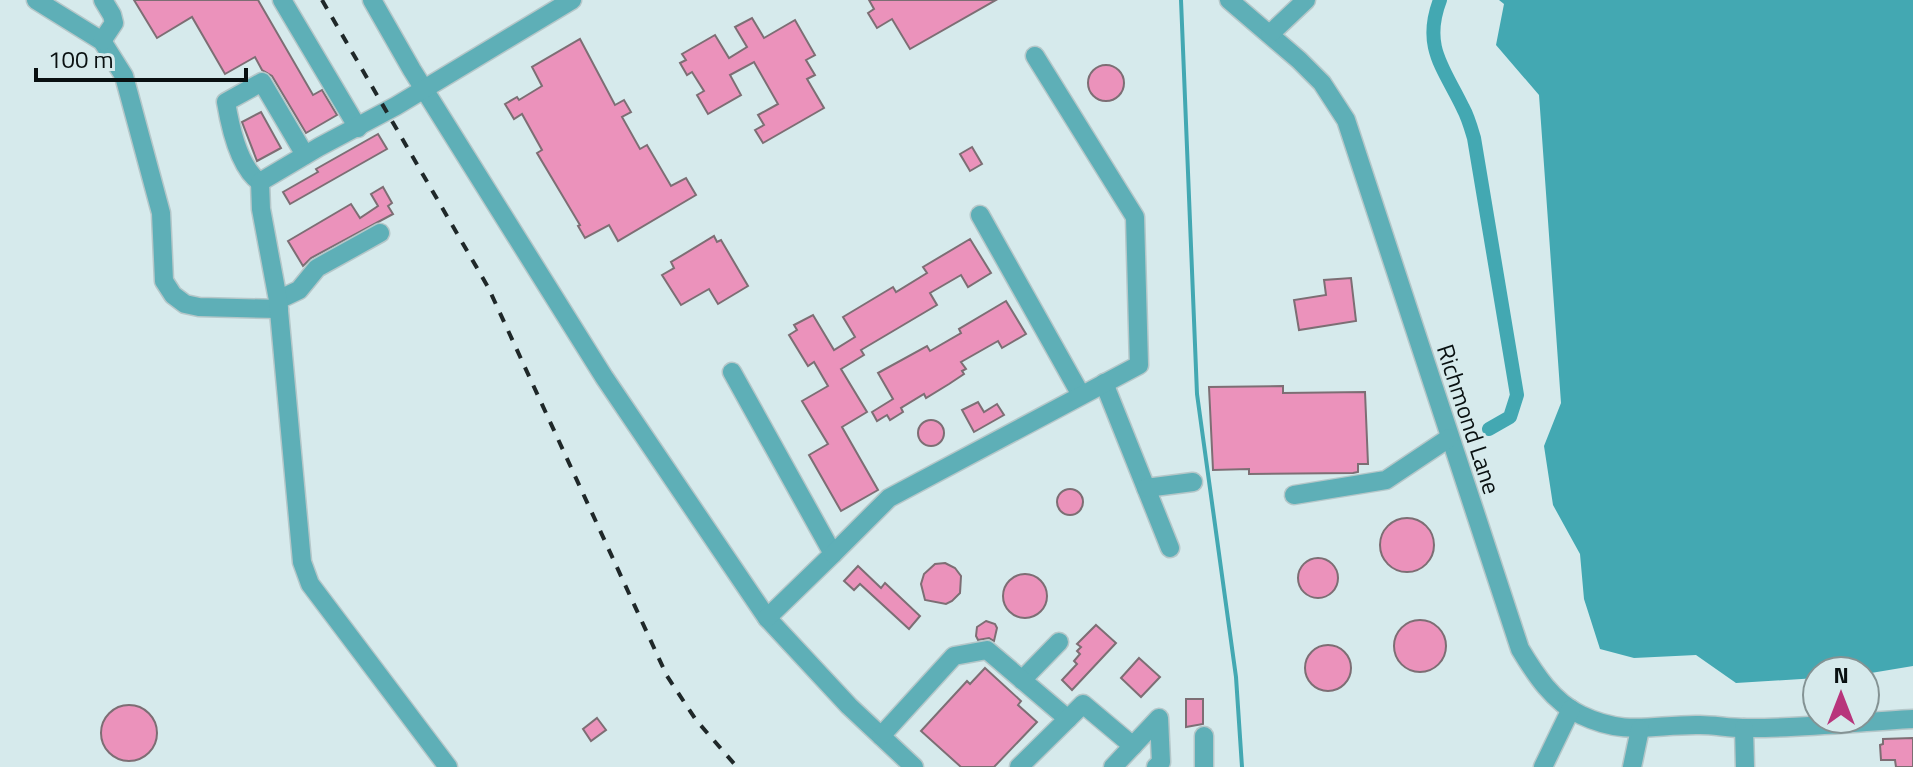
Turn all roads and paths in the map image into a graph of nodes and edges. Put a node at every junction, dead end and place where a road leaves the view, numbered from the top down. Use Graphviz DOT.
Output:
graph roads {
  1 [pos="36,0"];
  2 [pos="103,0"];
  3 [pos="282,0"];
  4 [pos="372,0"];
  5 [pos="572,0"];
  6 [pos="1229,0"];
  7 [pos="1306,0"];
  8 [pos="1268,33"];
  9 [pos="102,41"];
  10 [pos="1035,56"];
  11 [pos="424,89"];
  12 [pos="358,128"];
  13 [pos="305,155"];
  14 [pos="260,182"];
  15 [pos="980,215"];
  16 [pos="380,233"];
  17 [pos="279,304"];
  18 [pos="732,372"];
  19 [pos="1104,383"];
  20 [pos="1081,395"];
  21 [pos="1449,438"];
  22 [pos="1193,482"];
  23 [pos="1146,488"];
  24 [pos="1294,495"];
  25 [pos="1170,548"];
  26 [pos="833,554"];
  27 [pos="767,618"];
  28 [pos="1059,642"];
  29 [pos="1022,680"];
  30 [pos="1571,709"];
  31 [pos="1068,719"];
  32 [pos="1913,719"];
  33 [pos="1744,728"];
  34 [pos="1640,729"];
  35 [pos="881,736"];
  36 [pos="1204,736"];
  37 [pos="1133,746"];
  38 [pos="448,767"];
  39 [pos="914,767"];
  40 [pos="1019,767"];
  41 [pos="1113,767"];
  42 [pos="1156,767"];
  43 [pos="1204,767"];
  44 [pos="1543,767"];
  45 [pos="1632,767"];
  46 [pos="1745,767"];
  1 -- 9 [label="lane"];
  2 -- 9 [label="lane"];
  3 -- 12 [label="lane"];
  4 -- 11 [label="lane"];
  5 -- 11 [label="lane"];
  6 -- 8 [label="lane, Richmond Lane"];
  7 -- 8 [label="lane"];
  8 -- 21 [label="lane, Richmond Lane"];
  9 -- 17 [label="lane"];
  10 -- 19 [label="lane"];
  11 -- 12 [label="lane"];
  11 -- 27 [label="lane"];
  12 -- 13 [label="lane"];
  13 -- 14 [label="lane"];
  13 -- 14 [label="lane"];
  14 -- 17 [label="lane"];
  15 -- 20 [label="lane"];
  16 -- 17 [label="lane"];
  17 -- 38 [label="lane"];
  18 -- 26 [label="lane"];
  19 -- 20 [label="lane"];
  19 -- 23 [label="lane"];
  20 -- 26 [label="lane"];
  21 -- 24 [label="lane"];
  21 -- 30 [label="lane, Richmond Lane"];
  22 -- 23 [label="lane"];
  23 -- 25 [label="lane"];
  26 -- 27 [label="lane"];
  27 -- 35 [label="lane"];
  28 -- 29 [label="lane"];
  29 -- 31 [label="lane"];
  29 -- 35 [label="lane"];
  30 -- 34 [label="lane, Richmond Lane"];
  30 -- 44 [label="lane"];
  31 -- 37 [label="lane"];
  31 -- 40 [label="lane"];
  32 -- 33 [label="lane, Richmond Lane"];
  33 -- 34 [label="lane, Richmond Lane"];
  33 -- 46 [label="lane"];
  34 -- 45 [label="lane"];
  35 -- 39 [label="lane"];
  36 -- 43 [label="lane"];
  37 -- 41 [label="lane"];
  37 -- 42 [label="lane"];
}
